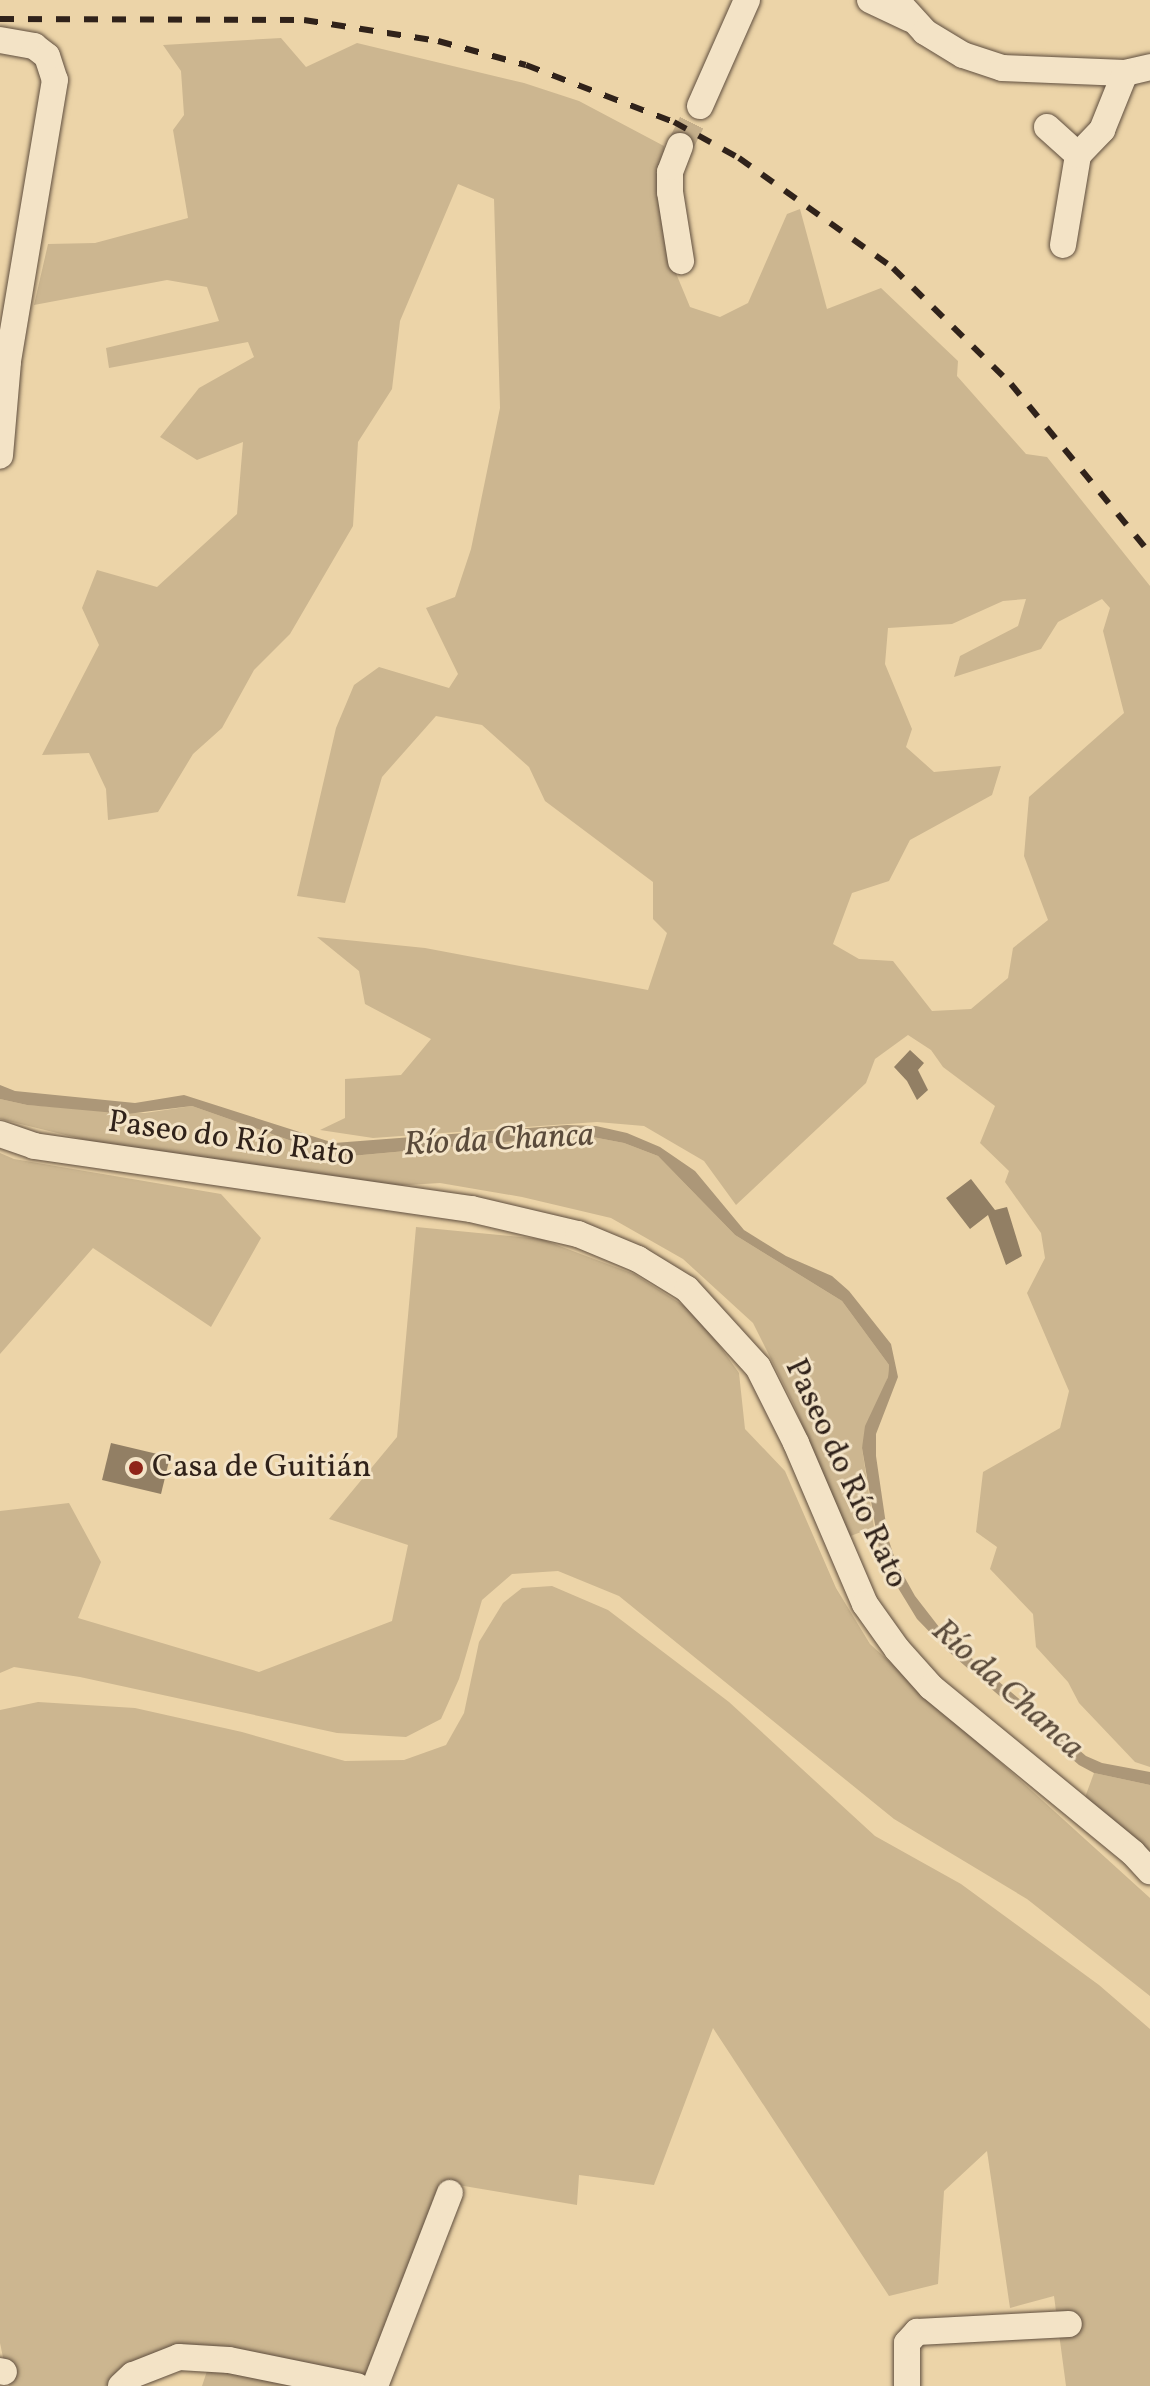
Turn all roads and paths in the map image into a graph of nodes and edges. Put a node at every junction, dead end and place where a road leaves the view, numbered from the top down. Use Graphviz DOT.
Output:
graph roads {
  1 [pos="747,0"];
  2 [pos="870,0"];
  3 [pos="903,10"];
  4 [pos="0,40"];
  5 [pos="1138,70"];
  6 [pos="700,106"];
  7 [pos="1047,127"];
  8 [pos="680,146"];
  9 [pos="1078,155"];
  10 [pos="1063,245"];
  11 [pos="681,261"];
  12 [pos="0,456"];
  13 [pos="0,1134"];
  14 [pos="1146,1849"];
  15 [pos="450,2193"];
  16 [pos="1069,2324"];
  17 [pos="121,2386"];
  18 [pos="357,2386"];
  19 [pos="375,2386"];
  20 [pos="907,2386"];
  1 -- 6 [label="street"];
  2 -- 3 [label="street"];
  3 -- 5 [label="street"];
  4 -- 12 [label="street"];
  5 -- 9 [label="street"];
  7 -- 9 [label="street"];
  8 -- 11 [label="street"];
  9 -- 10 [label="street"];
  13 -- 14 [label="street, Paseo do Río Rato"];
  15 -- 19 [label="street"];
  16 -- 20 [label="street"];
  17 -- 18 [label="street"];
}
